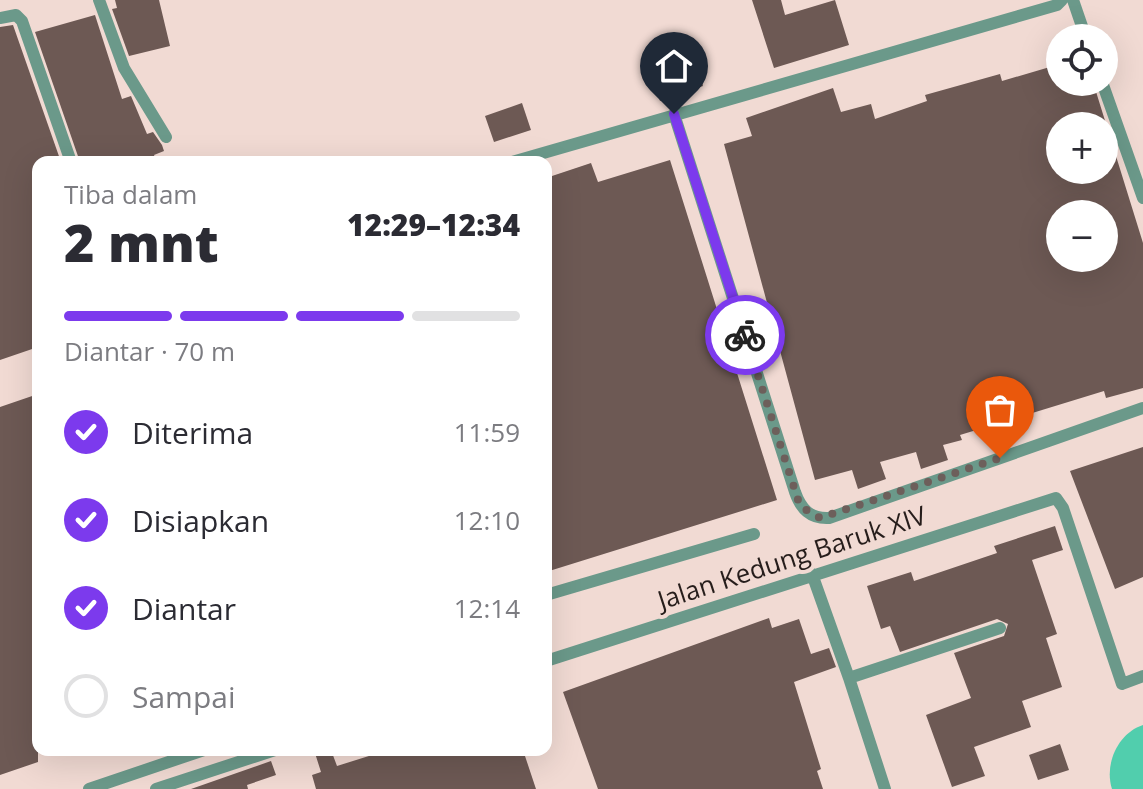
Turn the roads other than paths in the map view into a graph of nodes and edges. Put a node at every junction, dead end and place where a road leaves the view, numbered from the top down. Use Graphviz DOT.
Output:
graph roads {
  1 [pos="99,0"];
  2 [pos="1062,0"];
  3 [pos="1073,0"];
  4 [pos="0,18"];
  5 [pos="1081,24"];
  6 [pos="1107,96"];
  7 [pos="674,114"];
  8 [pos="166,137"];
  9 [pos="69,156"];
  10 [pos="532,156"];
  11 [pos="1143,198"];
  12 [pos="1143,408"];
  13 [pos="754,534"];
  14 [pos="812,574"];
  15 [pos="552,593"];
  16 [pos="1000,628"];
  17 [pos="552,659"];
  18 [pos="1143,676"];
  19 [pos="849,678"];
  20 [pos="186,756"];
  21 [pos="257,756"];
  22 [pos="89,789"];
  23 [pos="156,789"];
  24 [pos="885,789"];
  1 -- 8 [label="lane"];
  2 -- 7 [label="lane"];
  3 -- 5 [label="lane"];
  4 -- 9 [label="lane"];
  6 -- 11 [label="lane"];
  7 -- 10 [label="lane"];
  7 -- 12 [label="lane"];
  13 -- 15 [label="lane"];
  14 -- 17 [label="lane, Jalan Kedung Baruk XIV"];
  14 -- 18 [label="lane, Jalan Kedung Baruk XIV"];
  14 -- 19 [label="lane"];
  16 -- 19 [label="lane"];
  19 -- 24 [label="lane"];
  20 -- 22 [label="lane"];
  21 -- 23 [label="lane"];
}
